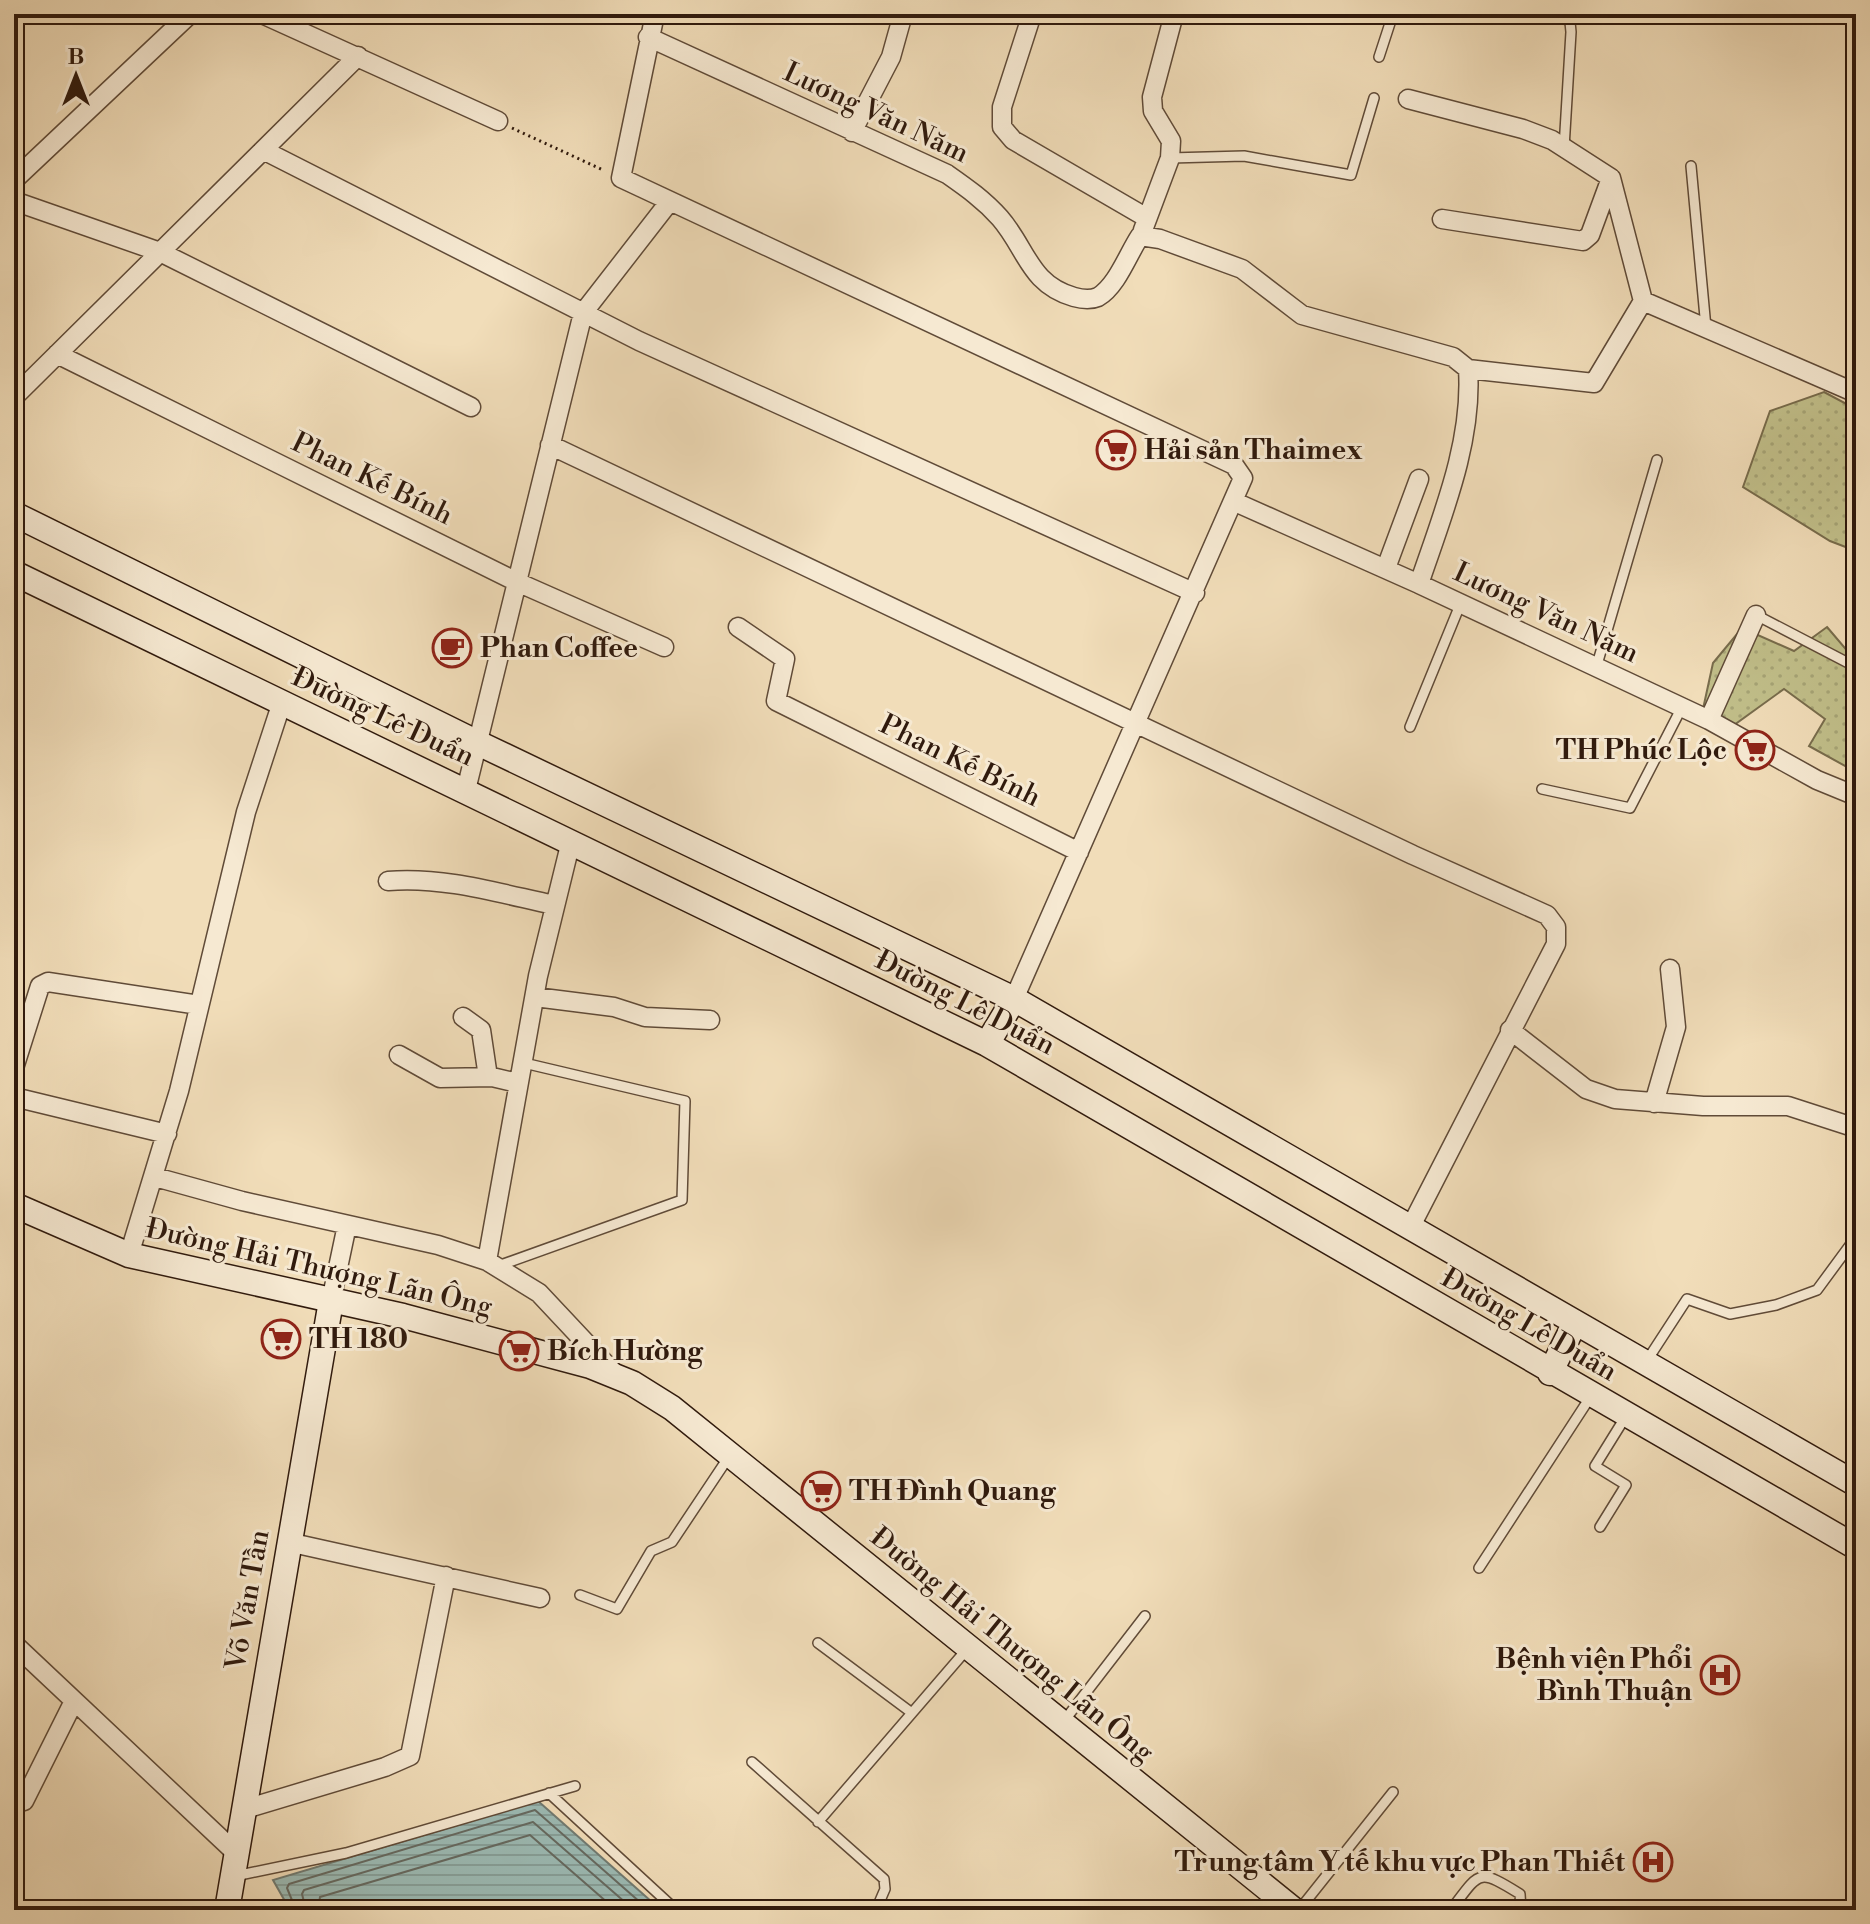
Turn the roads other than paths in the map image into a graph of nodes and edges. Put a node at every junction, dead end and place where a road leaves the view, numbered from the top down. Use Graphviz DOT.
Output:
graph roads {
  1 [pos="262,14"];
  2 [pos="655,14"];
  3 [pos="903,14"];
  4 [pos="1032,14"];
  5 [pos="1174,14"];
  6 [pos="1393,14"];
  7 [pos="1558,14"];
  8 [pos="188,15"];
  9 [pos="283,19"];
  10 [pos="648,37"];
  11 [pos="358,56"];
  12 [pos="1379,57"];
  13 [pos="1374,98"];
  14 [pos="1408,99"];
  15 [pos="498,121"];
  16 [pos="852,132"];
  17 [pos="1564,148"];
  18 [pos="263,150"];
  19 [pos="1170,158"];
  20 [pos="1691,166"];
  21 [pos="1611,178"];
  22 [pos="14,180"];
  23 [pos="14,201"];
  24 [pos="670,201"];
  25 [pos="1442,219"];
  26 [pos="1144,227"];
  27 [pos="160,252"];
  28 [pos="1643,301"];
  29 [pos="583,313"];
  30 [pos="1706,328"];
  31 [pos="57,354"];
  32 [pos="1468,369"];
  33 [pos="1856,393"];
  34 [pos="14,397"];
  35 [pos="471,407"];
  36 [pos="550,445"];
  37 [pos="1657,460"];
  38 [pos="1419,479"];
  39 [pos="1235,502"];
  40 [pos="14,514"];
  41 [pos="1386,568"];
  42 [pos="14,573"];
  43 [pos="517,582"];
  44 [pos="1419,584"];
  45 [pos="1195,593"];
  46 [pos="1460,605"];
  47 [pos="1756,615"];
  48 [pos="738,627"];
  49 [pos="664,647"];
  50 [pos="1856,667"];
  51 [pos="1596,668"];
  52 [pos="282,702"];
  53 [pos="1682,707"];
  54 [pos="1709,720"];
  55 [pos="1137,722"];
  56 [pos="1410,727"];
  57 [pos="478,743"];
  58 [pos="1542,789"];
  59 [pos="466,790"];
  60 [pos="1856,795"];
  61 [pos="571,841"];
  62 [pos="1079,852"];
  63 [pos="388,881"];
  64 [pos="554,905"];
  65 [pos="1670,969"];
  66 [pos="535,997"];
  67 [pos="1014,999"];
  68 [pos="199,1005"];
  69 [pos="463,1017"];
  70 [pos="710,1020"];
  71 [pos="1510,1030"];
  72 [pos="987,1044"];
  73 [pos="399,1055"];
  74 [pos="524,1063"];
  75 [pos="14,1068"];
  76 [pos="488,1077"];
  77 [pos="518,1083"];
  78 [pos="14,1097"];
  79 [pos="1654,1103"];
  80 [pos="1856,1128"];
  81 [pos="167,1134"];
  82 [pos="155,1177"];
  83 [pos="14,1205"];
  84 [pos="347,1225"];
  85 [pos="1410,1228"];
  86 [pos="1856,1237"];
  87 [pos="129,1255"];
  88 [pos="492,1264"];
  89 [pos="331,1301"];
  90 [pos="1575,1323"];
  91 [pos="1645,1363"];
  92 [pos="1550,1373"];
  93 [pos="615,1374"];
  94 [pos="1591,1396"];
  95 [pos="1626,1416"];
  96 [pos="730,1455"];
  97 [pos="1856,1484"];
  98 [pos="1600,1527"];
  99 [pos="288,1542"];
  100 [pos="1856,1547"];
  101 [pos="1479,1568"];
  102 [pos="446,1576"];
  103 [pos="580,1595"];
  104 [pos="540,1598"];
  105 [pos="1145,1616"];
  106 [pos="818,1643"];
  107 [pos="14,1644"];
  108 [pos="968,1648"];
  109 [pos="74,1701"];
  110 [pos="912,1713"];
  111 [pos="1062,1724"];
  112 [pos="752,1762"];
  113 [pos="575,1786"];
  114 [pos="1393,1792"];
  115 [pos="549,1793"];
  116 [pos="14,1804"];
  117 [pos="242,1810"];
  118 [pos="818,1822"];
  119 [pos="235,1852"];
  120 [pos="231,1877"];
  121 [pos="234,1907"];
  122 [pos="676,1910"];
  123 [pos="876,1910"];
  124 [pos="1297,1910"];
  125 [pos="1451,1910"];
  126 [pos="1521,1910"];
  1 -- 9 [label="street"];
  2 -- 10 [label="street"];
  3 -- 16 [label="street"];
  4 -- 26 [label="street"];
  5 -- 19 [label="street"];
  6 -- 12 [label="lane"];
  7 -- 17 [label="lane"];
  8 -- 22 [label="street"];
  9 -- 11 [label="street"];
  10 -- 16 [label="street, Lương Văn Năm"];
  10 -- 24 [label="street"];
  11 -- 15 [label="street"];
  11 -- 18 [label="street"];
  13 -- 19 [label="lane"];
  14 -- 17 [label="street"];
  16 -- 26 [label="street, Lương Văn Năm"];
  17 -- 21 [label="street"];
  18 -- 27 [label="street"];
  18 -- 29 [label="street"];
  19 -- 26 [label="street"];
  20 -- 30 [label="lane"];
  21 -- 25 [label="street"];
  21 -- 28 [label="street"];
  23 -- 27 [label="street"];
  24 -- 29 [label="street"];
  24 -- 39 [label="street"];
  26 -- 32 [label="street"];
  27 -- 31 [label="street"];
  27 -- 35 [label="street"];
  28 -- 30 [label="street"];
  28 -- 32 [label="street"];
  29 -- 36 [label="street"];
  29 -- 45 [label="street"];
  30 -- 33 [label="street"];
  31 -- 34 [label="street"];
  31 -- 43 [label="street, Phan Kế Bính"];
  32 -- 44 [label="street, Lương Văn Năm"];
  36 -- 43 [label="street"];
  36 -- 55 [label="street"];
  37 -- 51 [label="lane"];
  38 -- 41 [label="street"];
  39 -- 41 [label="street"];
  39 -- 45 [label="street"];
  40 -- 57 [label="main road, Đường Lê Duẩn"];
  41 -- 44 [label="street"];
  42 -- 52 [label="main road, Đường Lê Duẩn"];
  43 -- 49 [label="street, Phan Kế Bính"];
  43 -- 57 [label="street"];
  44 -- 46 [label="street, Lương Văn Năm"];
  45 -- 55 [label="street"];
  46 -- 51 [label="street, Lương Văn Năm"];
  46 -- 56 [label="lane"];
  47 -- 50 [label="lane"];
  47 -- 54 [label="street"];
  48 -- 62 [label="street, Phan Kế Bính"];
  51 -- 53 [label="street, Lương Văn Năm"];
  52 -- 59 [label="main road, Đường Lê Duẩn"];
  52 -- 68 [label="street"];
  53 -- 54 [label="street, Lương Văn Năm"];
  53 -- 58 [label="lane"];
  54 -- 60 [label="street, Lương Văn Năm"];
  55 -- 62 [label="street"];
  55 -- 71 [label="street"];
  57 -- 59 [label="street"];
  57 -- 67 [label="main road, Đường Lê Duẩn"];
  59 -- 61 [label="main road, Đường Lê Duẩn"];
  61 -- 64 [label="street"];
  61 -- 72 [label="main road, Đường Lê Duẩn"];
  62 -- 67 [label="street"];
  63 -- 64 [label="street"];
  64 -- 66 [label="street"];
  65 -- 79 [label="street"];
  66 -- 70 [label="street"];
  66 -- 74 [label="street"];
  67 -- 72 [label="main road"];
  67 -- 85 [label="main road, Đường Lê Duẩn"];
  68 -- 75 [label="street"];
  68 -- 81 [label="street"];
  69 -- 76 [label="street"];
  71 -- 79 [label="street"];
  71 -- 85 [label="street"];
  72 -- 92 [label="main road, Đường Lê Duẩn"];
  73 -- 76 [label="street"];
  74 -- 77 [label="street"];
  74 -- 88 [label="lane"];
  76 -- 77 [label="street"];
  77 -- 88 [label="street"];
  78 -- 81 [label="street"];
  79 -- 80 [label="street"];
  81 -- 82 [label="street"];
  82 -- 84 [label="street"];
  82 -- 87 [label="street"];
  83 -- 87 [label="main road, Đường Hải Thượng Lãn Ông"];
  84 -- 88 [label="street"];
  84 -- 89 [label="street"];
  85 -- 90 [label="main road, Đường Lê Duẩn"];
  86 -- 91 [label="lane"];
  87 -- 89 [label="main road, Đường Hải Thượng Lãn Ông"];
  88 -- 93 [label="street"];
  89 -- 93 [label="main road, Đường Hải Thượng Lãn Ông"];
  89 -- 99 [label="main road, Võ Văn Tần"];
  90 -- 91 [label="main road, Đường Lê Duẩn"];
  90 -- 92 [label="main road"];
  91 -- 97 [label="main road, Đường Lê Duẩn"];
  92 -- 94 [label="main road, Đường Lê Duẩn"];
  93 -- 96 [label="main road, Đường Hải Thượng Lãn Ông"];
  94 -- 95 [label="main road, Đường Lê Duẩn"];
  94 -- 101 [label="lane"];
  95 -- 98 [label="lane"];
  95 -- 100 [label="main road, Đường Lê Duẩn"];
  96 -- 103 [label="lane"];
  96 -- 108 [label="main road, Đường Hải Thượng Lãn Ông"];
  99 -- 102 [label="street"];
  99 -- 117 [label="main road, Võ Văn Tần"];
  102 -- 104 [label="street"];
  102 -- 117 [label="street"];
  105 -- 111 [label="lane"];
  106 -- 110 [label="lane"];
  107 -- 109 [label="street"];
  108 -- 110 [label="lane"];
  108 -- 111 [label="main road, Đường Hải Thượng Lãn Ông"];
  109 -- 116 [label="street"];
  109 -- 119 [label="street"];
  110 -- 118 [label="lane"];
  111 -- 124 [label="main road, Đường Hải Thượng Lãn Ông"];
  112 -- 118 [label="lane"];
  113 -- 115 [label="lane"];
  114 -- 124 [label="lane"];
  115 -- 120 [label="lane"];
  115 -- 122 [label="lane"];
  117 -- 119 [label="main road, Võ Văn Tần"];
  118 -- 123 [label="lane"];
  119 -- 120 [label="main road, Võ Văn Tần"];
  120 -- 121 [label="main road, Võ Văn Tần"];
  125 -- 126 [label="lane"];
}
